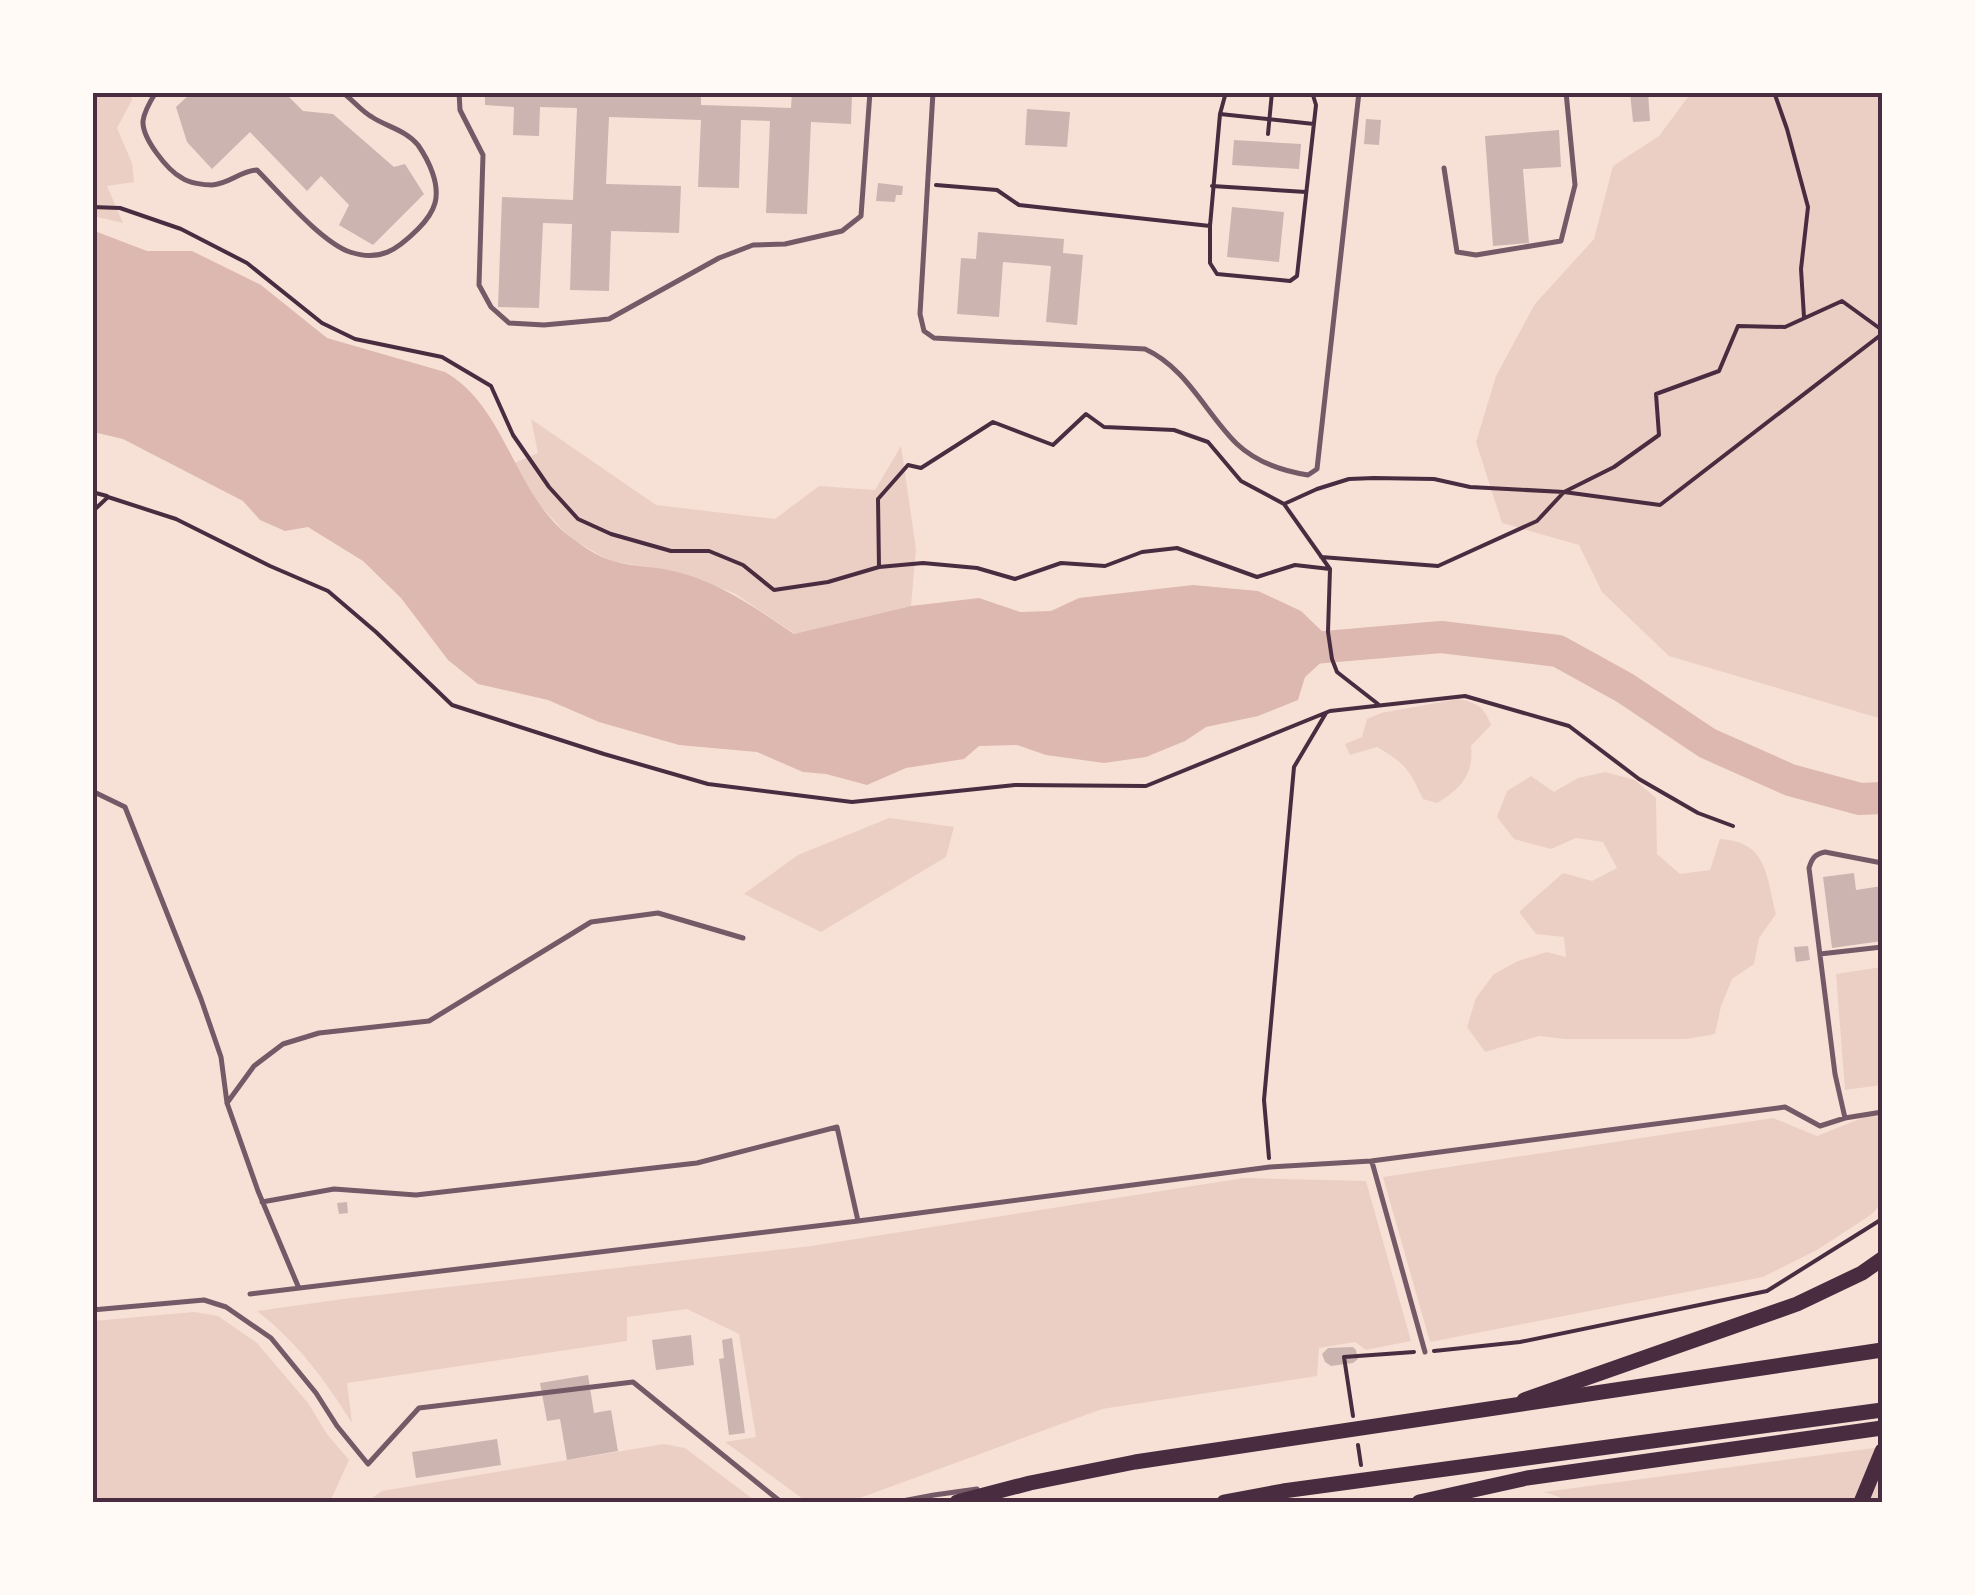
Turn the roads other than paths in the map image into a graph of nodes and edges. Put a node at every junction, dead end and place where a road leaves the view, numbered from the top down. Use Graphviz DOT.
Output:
graph roads {
  1 [pos="156,92"];
  2 [pos="342,92"];
  3 [pos="460,92"];
  4 [pos="870,92"];
  5 [pos="933,92"];
  6 [pos="1359,92"];
  7 [pos="1566,92"];
  8 [pos="1444,168"];
  9 [pos="92,790"];
  10 [pos="1882,862"];
  11 [pos="744,938"];
  12 [pos="1882,948"];
  13 [pos="1820,954"];
  14 [pos="228,1103"];
  15 [pos="1882,1112"];
  16 [pos="1845,1118"];
  17 [pos="1371,1161"];
  18 [pos="262,1202"];
  19 [pos="858,1221"];
  20 [pos="1882,1258"];
  21 [pos="298,1286"];
  22 [pos="250,1294"];
  23 [pos="92,1310"];
  24 [pos="1882,1350"];
  25 [pos="1425,1352"];
  26 [pos="1508,1406"];
  27 [pos="1882,1410"];
  28 [pos="1882,1428"];
  29 [pos="1882,1451"];
  30 [pos="1030,1483"];
  31 [pos="781,1502"];
  32 [pos="897,1502"];
  33 [pos="957,1502"];
  34 [pos="1224,1502"];
  35 [pos="1419,1502"];
  36 [pos="1433,1502"];
  37 [pos="1861,1502"];
  1 -- 2 [label="lane"];
  3 -- 4 [label="lane"];
  5 -- 6 [label="lane"];
  7 -- 8 [label="lane"];
  9 -- 14 [label="lane"];
  10 -- 13 [label="lane"];
  11 -- 14 [label="lane"];
  12 -- 13 [label="lane"];
  13 -- 16 [label="lane"];
  14 -- 18 [label="lane"];
  15 -- 16 [label="lane"];
  16 -- 17 [label="lane"];
  17 -- 19 [label="lane"];
  17 -- 25 [label="lane"];
  18 -- 19 [label="lane"];
  18 -- 21 [label="lane"];
  19 -- 21 [label="lane"];
  20 -- 26 [label="main road"];
  21 -- 22 [label="lane"];
  23 -- 31 [label="lane"];
  24 -- 26 [label="main road"];
  26 -- 30 [label="main road"];
  27 -- 34 [label="main road"];
  28 -- 36 [label="main road"];
  29 -- 37 [label="main road"];
  30 -- 32 [label="lane"];
  30 -- 33 [label="main road"];
  35 -- 36 [label="main road"];
}
